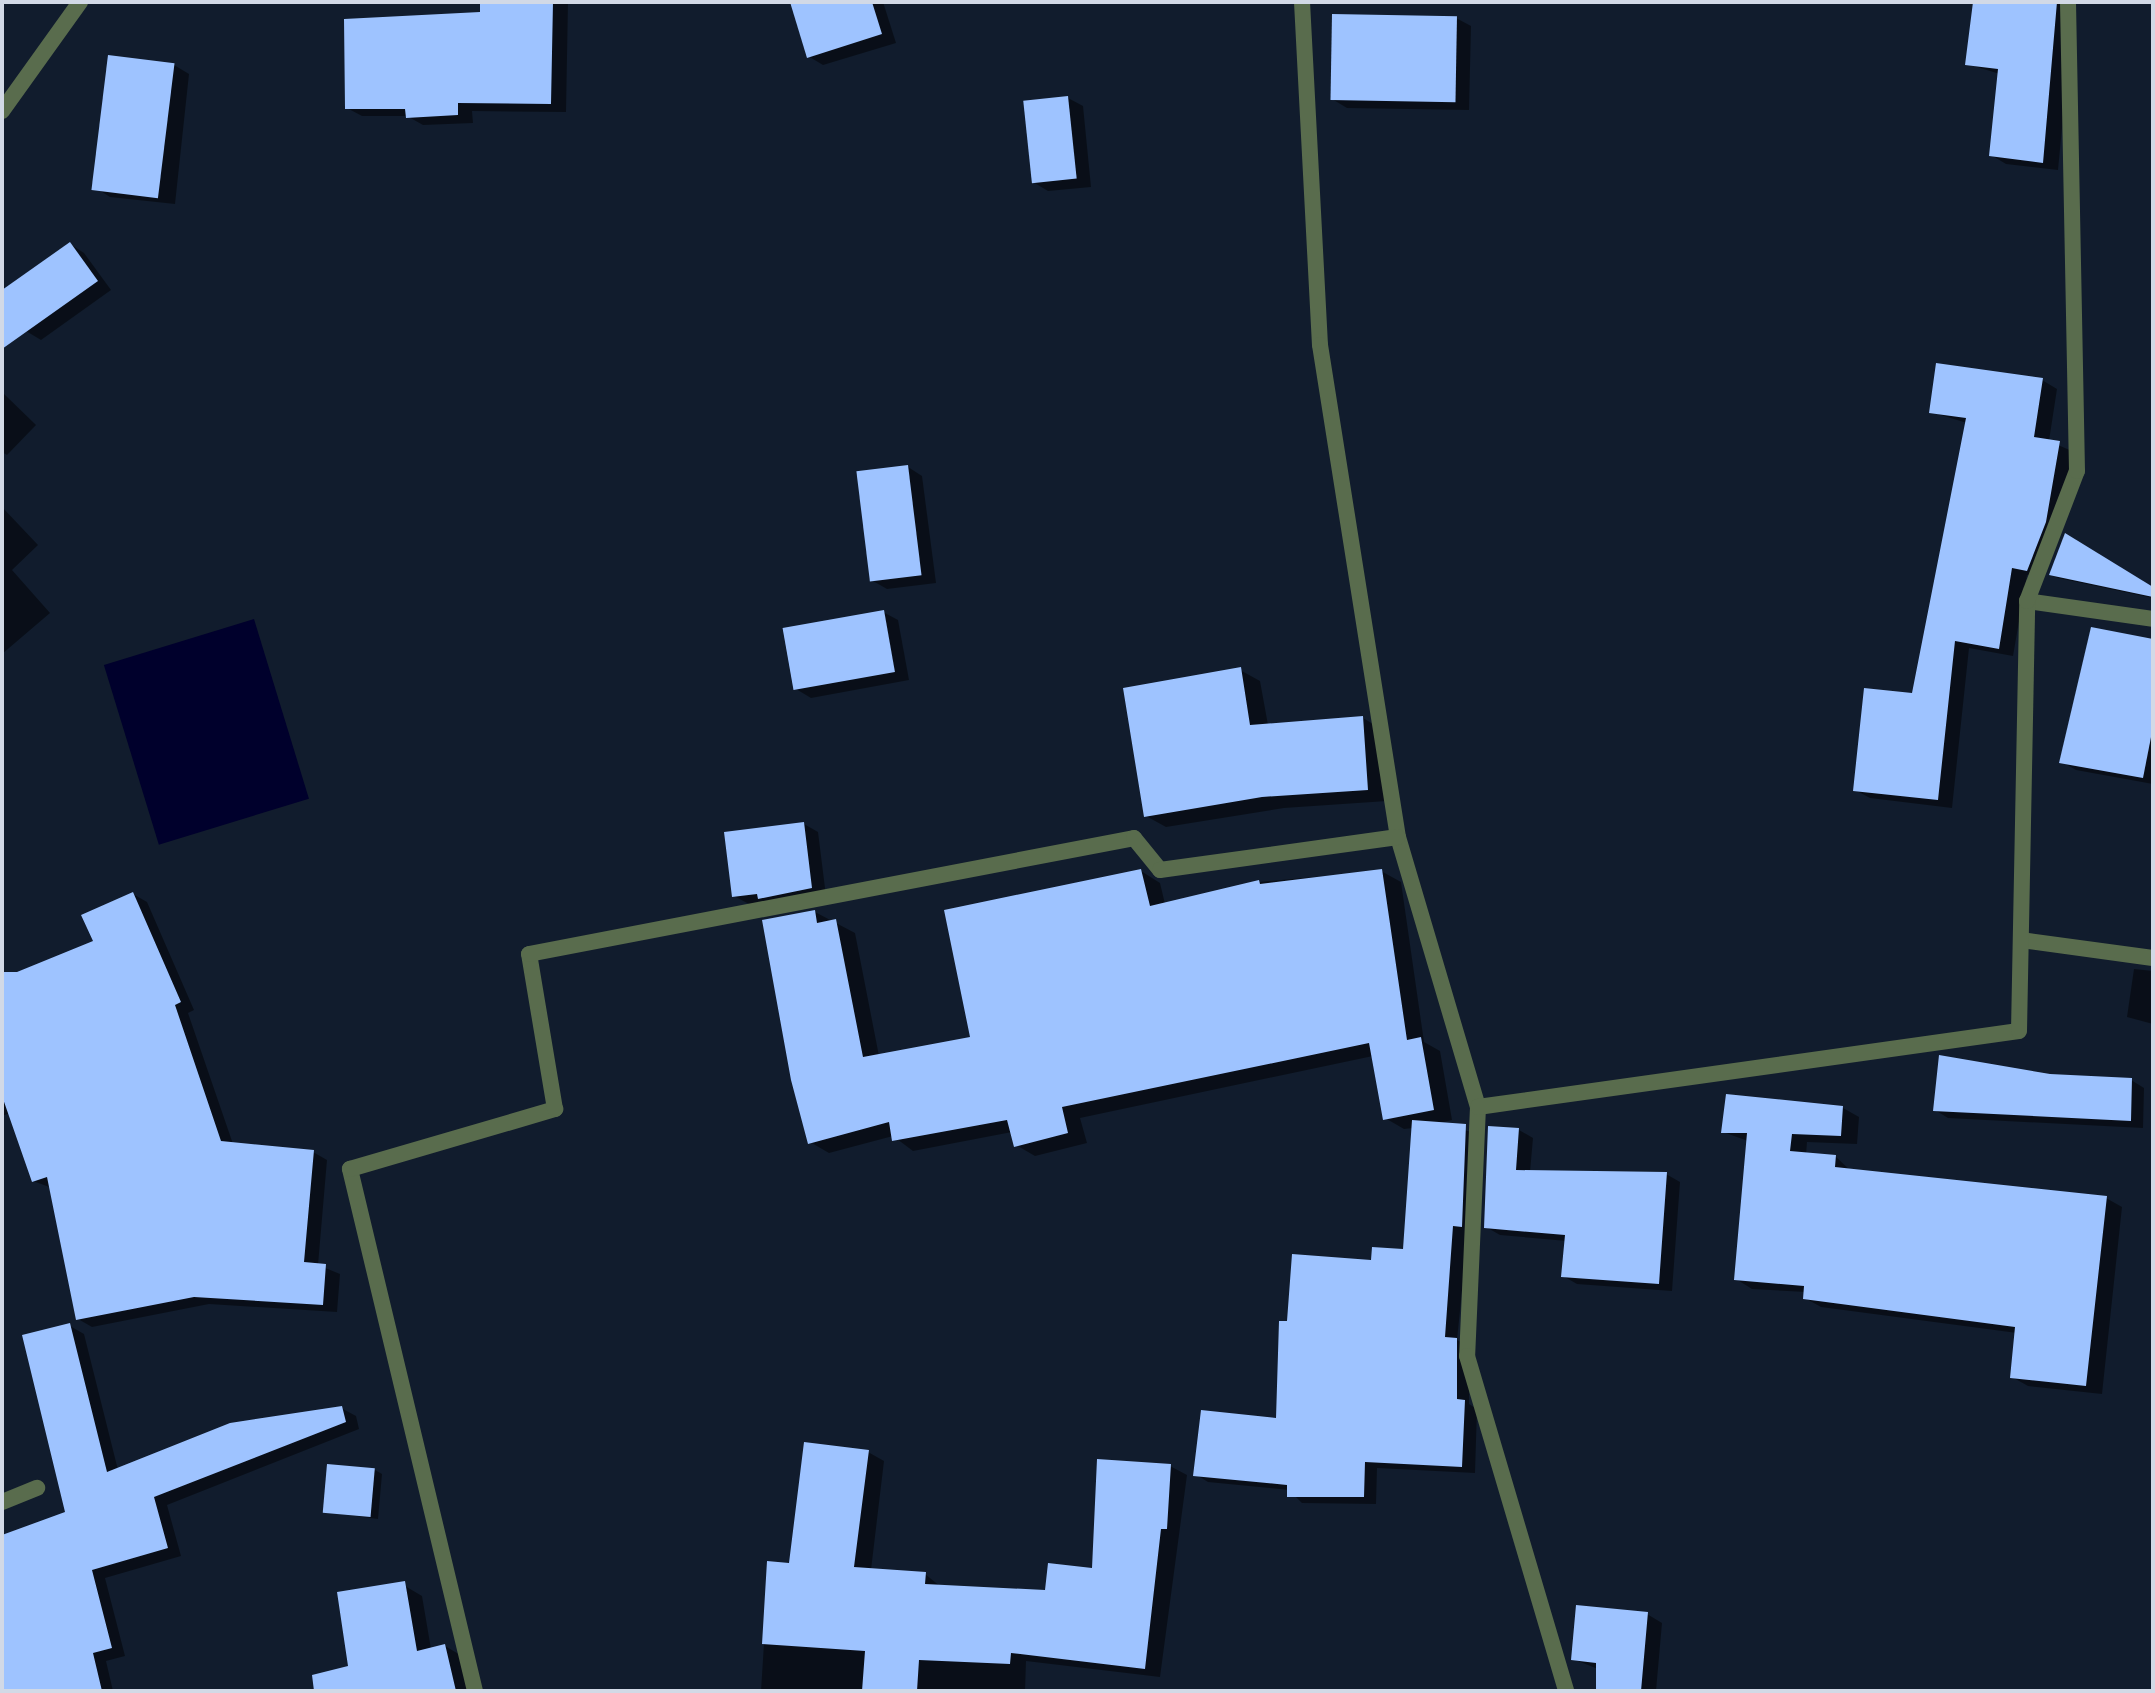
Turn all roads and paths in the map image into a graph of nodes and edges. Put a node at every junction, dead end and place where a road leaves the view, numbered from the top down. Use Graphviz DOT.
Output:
graph roads {
  1 [pos="80,2"];
  2 [pos="1302,2"];
  3 [pos="2068,2"];
  4 [pos="2,111"];
  5 [pos="2027,601"];
  6 [pos="2153,619"];
  7 [pos="1398,837"];
  8 [pos="2021,940"];
  9 [pos="2153,958"];
  10 [pos="1478,1107"];
  11 [pos="37,1488"];
  12 [pos="2,1502"];
  13 [pos="475,1691"];
  14 [pos="1566,1691"];
  1 -- 4 [label="street"];
  2 -- 7 [label="street"];
  3 -- 5 [label="street"];
  5 -- 6 [label="street"];
  5 -- 8 [label="street"];
  7 -- 10 [label="street"];
  7 -- 13 [label="street"];
  8 -- 9 [label="street"];
  8 -- 10 [label="street"];
  10 -- 14 [label="street"];
  11 -- 12 [label="street"];
}
